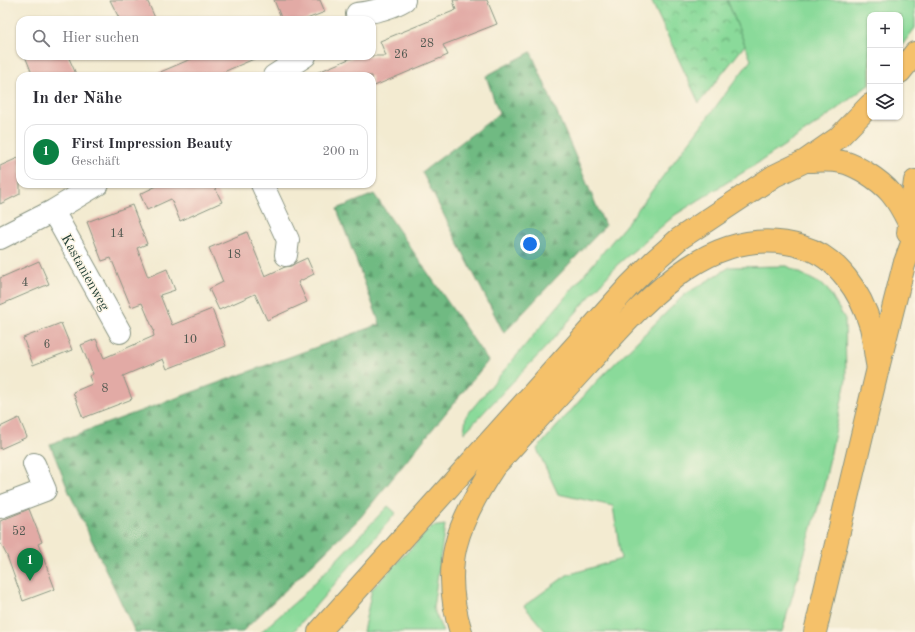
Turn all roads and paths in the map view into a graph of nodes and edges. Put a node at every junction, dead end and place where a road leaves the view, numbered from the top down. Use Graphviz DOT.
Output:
graph roads {
  1 [pos="404,0"];
  2 [pos="356,11"];
  3 [pos="915,53"];
  4 [pos="298,60"];
  5 [pos="903,68"];
  6 [pos="280,72"];
  7 [pos="867,108"];
  8 [pos="805,162"];
  9 [pos="915,181"];
  10 [pos="91,188"];
  11 [pos="264,188"];
  12 [pos="53,211"];
  13 [pos="912,229"];
  14 [pos="0,238"];
  15 [pos="286,255"];
  16 [pos="120,332"];
  17 [pos="878,368"];
  18 [pos="34,464"];
  19 [pos="0,507"];
  20 [pos="319,632"];
  21 [pos="461,632"];
  22 [pos="815,632"];
  1 -- 2 [label="street"];
  3 -- 5 [label="main road"];
  4 -- 6 [label="street"];
  7 -- 8 [label="main road"];
  8 -- 13 [label="main road"];
  8 -- 20 [label="main road"];
  9 -- 13 [label="main road"];
  10 -- 12 [label="street"];
  11 -- 15 [label="street"];
  12 -- 14 [label="street"];
  12 -- 16 [label="street, Kastanienweg"];
  13 -- 17 [label="main road"];
  17 -- 21 [label="main road"];
  17 -- 22 [label="main road"];
  18 -- 19 [label="street"];
}
